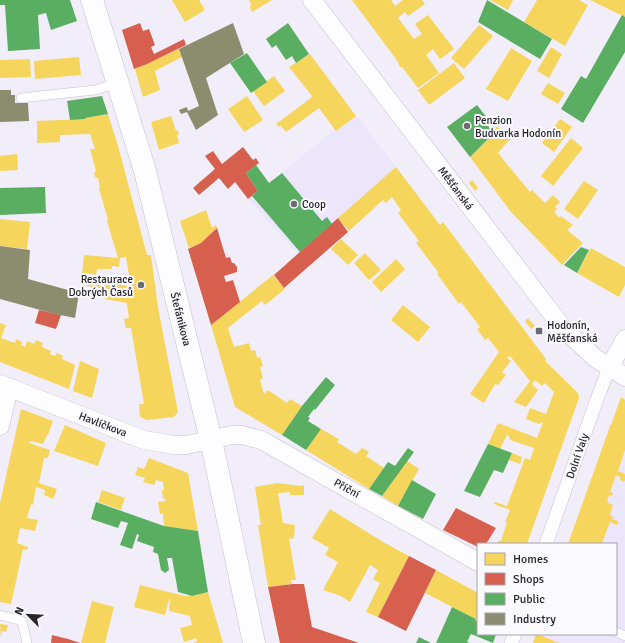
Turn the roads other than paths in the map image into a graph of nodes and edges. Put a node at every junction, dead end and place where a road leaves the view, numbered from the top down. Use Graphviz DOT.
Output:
graph roads {
  1 [pos="92,0"];
  2 [pos="313,0"];
  3 [pos="118,83"];
  4 [pos="21,98"];
  5 [pos="625,339"];
  6 [pos="609,368"];
  7 [pos="625,377"];
  8 [pos="4,385"];
  9 [pos="0,426"];
  10 [pos="210,440"];
  11 [pos="546,543"];
  12 [pos="477,561"];
  13 [pos="0,615"];
  14 [pos="27,643"];
  15 [pos="254,643"];
  1 -- 3 [label="main road, Štefánikova"];
  2 -- 6 [label="street, Měšťanská"];
  3 -- 4 [label="lane"];
  3 -- 10 [label="main road, Štefánikova"];
  5 -- 6 [label="street"];
  6 -- 7 [label="street, Měšťanská"];
  6 -- 11 [label="street, Dolní Valy"];
  8 -- 9 [label="street"];
  8 -- 10 [label="street, Havlíčkova"];
  10 -- 12 [label="street, Příční"];
  10 -- 15 [label="main road, Štefánikova"];
  13 -- 14 [label="lane"];
}
